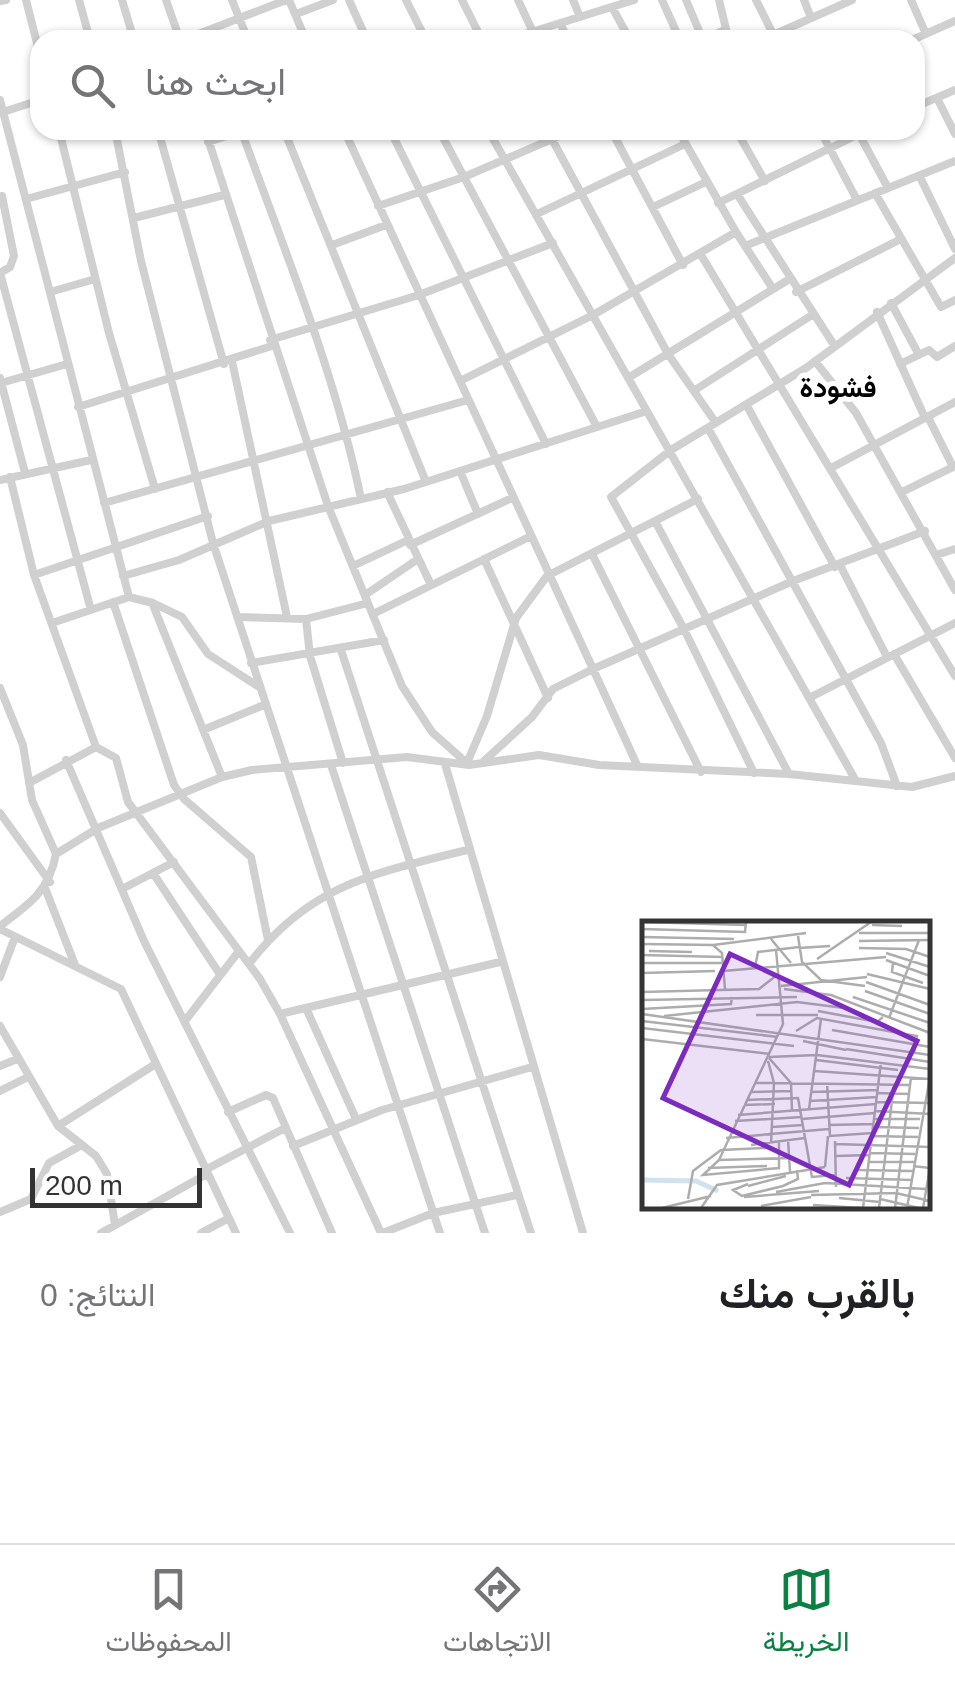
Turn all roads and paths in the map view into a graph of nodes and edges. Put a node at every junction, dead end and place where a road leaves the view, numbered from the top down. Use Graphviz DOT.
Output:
graph roads {
  1 [pos="26,0"];
  2 [pos="79,0"];
  3 [pos="122,0"];
  4 [pos="166,0"];
  5 [pos="232,0"];
  6 [pos="288,0"];
  7 [pos="334,0"];
  8 [pos="349,0"];
  9 [pos="406,0"];
  10 [pos="462,0"];
  11 [pos="518,0"];
  12 [pos="573,0"];
  13 [pos="631,0"];
  14 [pos="662,0"];
  15 [pos="686,0"];
  16 [pos="719,0"];
  17 [pos="756,0"];
  18 [pos="804,0"];
  19 [pos="852,0"];
  20 [pos="912,0"];
  21 [pos="612,7"];
  22 [pos="296,14"];
  23 [pos="580,17"];
  24 [pos="240,18"];
  25 [pos="811,18"];
  26 [pos="955,21"];
  27 [pos="560,23"];
  28 [pos="34,30"];
  29 [pos="87,30"];
  30 [pos="131,30"];
  31 [pos="177,30"];
  32 [pos="218,30"];
  33 [pos="244,30"];
  34 [pos="302,30"];
  35 [pos="362,30"];
  36 [pos="421,30"];
  37 [pos="477,30"];
  38 [pos="532,30"];
  39 [pos="539,30"];
  40 [pos="563,30"];
  41 [pos="625,30"];
  42 [pos="676,30"];
  43 [pos="699,30"];
  44 [pos="724,30"];
  45 [pos="770,30"];
  46 [pos="789,30"];
  47 [pos="924,30"];
  48 [pos="926,34"];
  49 [pos="955,90"];
  50 [pos="937,98"];
  51 [pos="0,100"];
  52 [pos="925,103"];
  53 [pos="30,104"];
  54 [pos="2,115"];
  55 [pos="955,134"];
  56 [pos="62,140"];
  57 [pos="117,140"];
  58 [pos="161,140"];
  59 [pos="214,140"];
  60 [pos="247,140"];
  61 [pos="288,140"];
  62 [pos="348,140"];
  63 [pos="395,140"];
  64 [pos="444,140"];
  65 [pos="493,140"];
  66 [pos="552,140"];
  67 [pos="616,140"];
  68 [pos="684,140"];
  69 [pos="742,140"];
  70 [pos="825,140"];
  71 [pos="846,140"];
  72 [pos="867,140"];
  73 [pos="208,142"];
  74 [pos="686,144"];
  75 [pos="829,148"];
  76 [pos="504,160"];
  77 [pos="955,161"];
  78 [pos="631,169"];
  79 [pos="125,172"];
  80 [pos="920,176"];
  81 [pos="464,177"];
  82 [pos="765,181"];
  83 [pos="706,182"];
  84 [pos="74,188"];
  85 [pos="888,188"];
  86 [pos="582,193"];
  87 [pos="875,193"];
  88 [pos="420,194"];
  89 [pos="737,194"];
  90 [pos="25,195"];
  91 [pos="1,196"];
  92 [pos="224,196"];
  93 [pos="857,200"];
  94 [pos="718,203"];
  95 [pos="378,206"];
  96 [pos="653,207"];
  97 [pos="179,208"];
  98 [pos="537,214"];
  99 [pos="134,218"];
  100 [pos="386,225"];
  101 [pos="736,232"];
  102 [pos="762,239"];
  103 [pos="901,239"];
  104 [pos="553,243"];
  105 [pos="332,246"];
  106 [pos="745,246"];
  107 [pos="955,249"];
  108 [pos="701,255"];
  109 [pos="955,258"];
  110 [pos="510,263"];
  111 [pos="684,265"];
  112 [pos="96,279"];
  113 [pos="463,279"];
  114 [pos="788,280"];
  115 [pos="926,280"];
  116 [pos="773,289"];
  117 [pos="636,291"];
  118 [pos="50,292"];
  119 [pos="796,292"];
  120 [pos="420,295"];
  121 [pos="955,300"];
  122 [pos="891,302"];
  123 [pos="357,312"];
  124 [pos="736,312"];
  125 [pos="877,312"];
  126 [pos="593,315"];
  127 [pos="812,315"];
  128 [pos="313,326"];
  129 [pos="551,338"];
  130 [pos="271,343"];
  131 [pos="834,345"];
  132 [pos="955,346"];
  133 [pos="758,350"];
  134 [pos="668,354"];
  135 [pos="919,354"];
  136 [pos="506,361"];
  137 [pos="815,361"];
  138 [pos="228,363"];
  139 [pos="67,364"];
  140 [pos="900,364"];
  141 [pos="26,376"];
  142 [pos="628,378"];
  143 [pos="0,380"];
  144 [pos="174,380"];
  145 [pos="460,381"];
  146 [pos="780,385"];
  147 [pos="695,390"];
  148 [pos="126,394"];
  149 [pos="468,400"];
  150 [pos="955,402"];
  151 [pos="747,406"];
  152 [pos="78,407"];
  153 [pos="647,412"];
  154 [pos="927,417"];
  155 [pos="402,422"];
  156 [pos="712,426"];
  157 [pos="597,428"];
  158 [pos="348,436"];
  159 [pos="546,444"];
  160 [pos="875,445"];
  161 [pos="308,447"];
  162 [pos="671,450"];
  163 [pos="91,460"];
  164 [pos="496,460"];
  165 [pos="256,461"];
  166 [pos="954,467"];
  167 [pos="50,468"];
  168 [pos="831,468"];
  169 [pos="460,471"];
  170 [pos="24,474"];
  171 [pos="199,476"];
  172 [pos="5,478"];
  173 [pos="426,482"];
  174 [pos="155,489"];
  175 [pos="387,492"];
  176 [pos="902,492"];
  177 [pos="512,498"];
  178 [pos="361,499"];
  179 [pos="698,499"];
  180 [pos="104,503"];
  181 [pos="328,506"];
  182 [pos="478,514"];
  183 [pos="208,516"];
  184 [pos="269,520"];
  185 [pos="655,522"];
  186 [pos="924,532"];
  187 [pos="632,533"];
  188 [pos="529,537"];
  189 [pos="409,542"];
  190 [pos="213,543"];
  191 [pos="116,548"];
  192 [pos="955,549"];
  193 [pos="878,550"];
  194 [pos="592,554"];
  195 [pos="936,554"];
  196 [pos="418,559"];
  197 [pos="484,559"];
  198 [pos="76,562"];
  199 [pos="353,566"];
  200 [pos="837,566"];
  201 [pos="34,575"];
  202 [pos="123,576"];
  203 [pos="547,576"];
  204 [pos="794,581"];
  205 [pos="431,585"];
  206 [pos="955,590"];
  207 [pos="129,598"];
  208 [pos="367,599"];
  209 [pos="752,599"];
  210 [pos="113,602"];
  211 [pos="152,603"];
  212 [pos="91,610"];
  213 [pos="373,614"];
  214 [pos="288,616"];
  215 [pos="237,617"];
  216 [pos="708,618"];
  217 [pos="306,619"];
  218 [pos="52,623"];
  219 [pos="955,623"];
  220 [pos="514,625"];
  221 [pos="684,629"];
  222 [pos="931,634"];
  223 [pos="384,640"];
  224 [pos="641,648"];
  225 [pos="341,650"];
  226 [pos="891,655"];
  227 [pos="310,656"];
  228 [pos="250,664"];
  229 [pos="592,670"];
  230 [pos="955,676"];
  231 [pos="846,680"];
  232 [pos="259,687"];
  233 [pos="0,688"];
  234 [pos="548,698"];
  235 [pos="809,698"];
  236 [pos="264,705"];
  237 [pos="955,728"];
  238 [pos="203,730"];
  239 [pos="942,733"];
  240 [pos="96,746"];
  241 [pos="955,758"];
  242 [pos="66,760"];
  243 [pos="375,760"];
  244 [pos="483,762"];
  245 [pos="343,763"];
  246 [pos="331,764"];
  247 [pos="445,764"];
  248 [pos="468,764"];
  249 [pos="638,767"];
  250 [pos="287,770"];
  251 [pos="701,772"];
  252 [pos="754,773"];
  253 [pos="789,774"];
  254 [pos="955,776"];
  255 [pos="222,777"];
  256 [pos="856,781"];
  257 [pos="29,783"];
  258 [pos="897,786"];
  259 [pos="180,794"];
  260 [pos="137,812"];
  261 [pos="0,813"];
  262 [pos="98,828"];
  263 [pos="467,850"];
  264 [pos="56,854"];
  265 [pos="174,862"];
  266 [pos="409,864"];
  267 [pos="153,873"];
  268 [pos="367,875"];
  269 [pos="48,885"];
  270 [pos="122,889"];
  271 [pos="326,891"];
  272 [pos="0,928"];
  273 [pos="15,937"];
  274 [pos="268,940"];
  275 [pos="239,951"];
  276 [pos="500,962"];
  277 [pos="249,964"];
  278 [pos="75,965"];
  279 [pos="219,973"];
  280 [pos="444,974"];
  281 [pos="0,976"];
  282 [pos="400,984"];
  283 [pos="359,994"];
  284 [pos="306,1008"];
  285 [pos="280,1014"];
  286 [pos="184,1022"];
  287 [pos="0,1026"];
  288 [pos="17,1059"];
  289 [pos="154,1065"];
  290 [pos="0,1066"];
  291 [pos="532,1067"];
  292 [pos="28,1077"];
  293 [pos="480,1084"];
  294 [pos="0,1091"];
  295 [pos="439,1097"];
  296 [pos="397,1106"];
  297 [pos="228,1112"];
  298 [pos="356,1120"];
  299 [pos="58,1126"];
  300 [pos="285,1128"];
  301 [pos="334,1129"];
  302 [pos="80,1146"];
  303 [pos="293,1146"];
  304 [pos="246,1148"];
  305 [pos="206,1172"];
  306 [pos="517,1195"];
  307 [pos="475,1204"];
  308 [pos="0,1212"];
  309 [pos="433,1213"];
  310 [pos="229,1218"];
  311 [pos="114,1226"];
  312 [pos="101,1233"];
  313 [pos="202,1233"];
  314 [pos="236,1233"];
  315 [pos="290,1233"];
  316 [pos="332,1233"];
  317 [pos="382,1233"];
  318 [pos="440,1233"];
  319 [pos="485,1233"];
  320 [pos="531,1233"];
  321 [pos="584,1233"];
  1 -- 28 [label="street"];
  2 -- 29 [label="street"];
  3 -- 30 [label="street"];
  4 -- 31 [label="street"];
  5 -- 24 [label="street"];
  6 -- 22 [label="street"];
  6 -- 24 [label="street"];
  7 -- 22 [label="street"];
  8 -- 35 [label="street"];
  9 -- 36 [label="street"];
  10 -- 37 [label="street"];
  11 -- 38 [label="street"];
  12 -- 23 [label="street"];
  13 -- 21 [label="street"];
  14 -- 42 [label="street"];
  15 -- 43 [label="street"];
  16 -- 44 [label="street"];
  17 -- 45 [label="street"];
  18 -- 25 [label="street"];
  19 -- 25 [label="street"];
  20 -- 47 [label="street"];
  21 -- 23 [label="street"];
  21 -- 41 [label="street"];
  22 -- 34 [label="street"];
  23 -- 27 [label="street"];
  24 -- 32 [label="street"];
  24 -- 33 [label="street"];
  25 -- 46 [label="street"];
  26 -- 48 [label="street"];
  27 -- 39 [label="street"];
  27 -- 40 [label="street"];
  49 -- 50 [label="street"];
  50 -- 52 [label="street"];
  50 -- 55 [label="street"];
  51 -- 54 [label="street"];
  53 -- 54 [label="street"];
  54 -- 90 [label="street"];
  56 -- 84 [label="street"];
  57 -- 79 [label="street"];
  58 -- 97 [label="street"];
  59 -- 73 [label="street"];
  60 -- 128 [label="street"];
  61 -- 105 [label="street"];
  62 -- 95 [label="street"];
  63 -- 88 [label="street"];
  64 -- 81 [label="street"];
  65 -- 76 [label="street"];
  66 -- 76 [label="street"];
  66 -- 86 [label="street"];
  67 -- 78 [label="street"];
  68 -- 74 [label="street"];
  69 -- 82 [label="street"];
  70 -- 75 [label="street"];
  71 -- 75 [label="street"];
  72 -- 85 [label="street"];
  73 -- 92 [label="street"];
  74 -- 78 [label="street"];
  74 -- 83 [label="street"];
  75 -- 82 [label="street"];
  75 -- 93 [label="street"];
  76 -- 81 [label="street"];
  76 -- 98 [label="street"];
  77 -- 80 [label="street"];
  78 -- 86 [label="street"];
  78 -- 96 [label="street"];
  79 -- 84 [label="street"];
  79 -- 99 [label="street"];
  80 -- 85 [label="street"];
  80 -- 107 [label="street"];
  81 -- 88 [label="street"];
  81 -- 110 [label="street"];
  82 -- 89 [label="street"];
  83 -- 94 [label="street"];
  83 -- 96 [label="street"];
  84 -- 90 [label="street"];
  84 -- 112 [label="street"];
  85 -- 87 [label="street"];
  86 -- 98 [label="street"];
  86 -- 117 [label="street"];
  87 -- 93 [label="street"];
  87 -- 103 [label="street"];
  88 -- 95 [label="street"];
  88 -- 113 [label="street"];
  89 -- 94 [label="street"];
  89 -- 102 [label="street"];
  90 -- 91 [label="street"];
  90 -- 118 [label="street"];
  91 -- 141 [label="street"];
  92 -- 97 [label="street"];
  92 -- 130 [label="street"];
  93 -- 102 [label="street"];
  94 -- 101 [label="street"];
  95 -- 100 [label="street"];
  96 -- 111 [label="street"];
  97 -- 99 [label="street"];
  97 -- 138 [label="street"];
  98 -- 104 [label="street"];
  99 -- 144 [label="street"];
  100 -- 105 [label="street"];
  100 -- 120 [label="street"];
  101 -- 106 [label="street"];
  101 -- 108 [label="street"];
  102 -- 106 [label="street"];
  102 -- 114 [label="street"];
  103 -- 115 [label="street"];
  103 -- 119 [label="street"];
  104 -- 110 [label="street"];
  104 -- 126 [label="street"];
  105 -- 123 [label="street"];
  106 -- 116 [label="street"];
  108 -- 111 [label="street"];
  108 -- 124 [label="street"];
  109 -- 115 [label="street"];
  110 -- 113 [label="street"];
  110 -- 129 [label="street"];
  111 -- 117 [label="street"];
  112 -- 118 [label="street"];
  112 -- 148 [label="street"];
  113 -- 120 [label="street"];
  113 -- 136 [label="street"];
  114 -- 116 [label="street"];
  114 -- 119 [label="street"];
  115 -- 121 [label="street"];
  115 -- 122 [label="street"];
  116 -- 124 [label="street"];
  117 -- 126 [label="street"];
  117 -- 134 [label="street"];
  118 -- 139 [label="street"];
  119 -- 127 [label="street"];
  120 -- 123 [label="street"];
  120 -- 145 [label="street"];
  122 -- 125 [label="street"];
  122 -- 135 [label="street"];
  123 -- 128 [label="street"];
  123 -- 155 [label="street"];
  124 -- 133 [label="street"];
  124 -- 134 [label="street"];
  125 -- 131 [label="street"];
  125 -- 140 [label="street"];
  126 -- 129 [label="street"];
  126 -- 142 [label="street"];
  127 -- 131 [label="street"];
  127 -- 133 [label="street"];
  128 -- 130 [label="street"];
  128 -- 158 [label="street"];
  129 -- 136 [label="street"];
  129 -- 157 [label="street"];
  130 -- 138 [label="street"];
  130 -- 161 [label="street"];
  131 -- 137 [label="street"];
  132 -- 135 [label="street"];
  133 -- 146 [label="street"];
  133 -- 147 [label="street"];
  134 -- 142 [label="street"];
  134 -- 147 [label="street"];
  135 -- 140 [label="street"];
  136 -- 145 [label="street"];
  136 -- 159 [label="street"];
  137 -- 146 [label="street"];
  137 -- 160 [label="street"];
  138 -- 144 [label="street"];
  138 -- 165 [label="street"];
  139 -- 141 [label="street"];
  139 -- 152 [label="street"];
  140 -- 154 [label="street"];
  141 -- 143 [label="street"];
  141 -- 167 [label="street"];
  142 -- 153 [label="street"];
  143 -- 170 [label="street"];
  144 -- 148 [label="street"];
  144 -- 171 [label="street"];
  145 -- 149 [label="street"];
  146 -- 151 [label="street"];
  146 -- 168 [label="street"];
  147 -- 156 [label="street"];
  148 -- 152 [label="street"];
  148 -- 174 [label="street"];
  149 -- 155 [label="street"];
  149 -- 164 [label="street"];
  150 -- 154 [label="street"];
  151 -- 156 [label="street"];
  151 -- 200 [label="street"];
  152 -- 163 [label="street"];
  153 -- 157 [label="street"];
  153 -- 162 [label="street"];
  154 -- 160 [label="street"];
  154 -- 166 [label="street"];
  155 -- 158 [label="street"];
  155 -- 173 [label="street"];
  156 -- 162 [label="street"];
  156 -- 204 [label="street"];
  157 -- 159 [label="street"];
  158 -- 161 [label="street"];
  158 -- 178 [label="street"];
  159 -- 164 [label="street"];
  160 -- 168 [label="street"];
  160 -- 176 [label="street"];
  161 -- 165 [label="street"];
  161 -- 181 [label="street"];
  162 -- 179 [label="street"];
  162 -- 187 [label="street"];
  163 -- 167 [label="street"];
  163 -- 180 [label="street"];
  164 -- 169 [label="street"];
  164 -- 177 [label="street"];
  165 -- 171 [label="street"];
  165 -- 184 [label="street"];
  166 -- 176 [label="street"];
  167 -- 170 [label="street"];
  167 -- 198 [label="street"];
  168 -- 193 [label="street"];
  169 -- 173 [label="street"];
  169 -- 182 [label="street"];
  170 -- 172 [label="street"];
  171 -- 174 [label="street"];
  171 -- 183 [label="street"];
  172 -- 201 [label="street"];
  173 -- 175 [label="street"];
  174 -- 180 [label="street"];
  175 -- 178 [label="street"];
  175 -- 189 [label="street"];
  176 -- 186 [label="street"];
  177 -- 182 [label="street"];
  177 -- 188 [label="street"];
  178 -- 181 [label="street"];
  179 -- 185 [label="street"];
  179 -- 209 [label="street"];
  180 -- 191 [label="street"];
  181 -- 184 [label="street"];
  181 -- 199 [label="street"];
  182 -- 189 [label="street"];
  183 -- 190 [label="street"];
  183 -- 191 [label="street"];
  184 -- 190 [label="street"];
  184 -- 214 [label="street"];
  185 -- 187 [label="street"];
  185 -- 216 [label="street"];
  186 -- 193 [label="street"];
  186 -- 195 [label="street"];
  187 -- 194 [label="street"];
  187 -- 221 [label="street"];
  188 -- 197 [label="street"];
  188 -- 203 [label="street"];
  189 -- 196 [label="street"];
  189 -- 199 [label="street"];
  190 -- 202 [label="street"];
  190 -- 215 [label="street"];
  191 -- 198 [label="street"];
  191 -- 202 [label="street"];
  192 -- 195 [label="street"];
  193 -- 200 [label="street"];
  193 -- 222 [label="street"];
  194 -- 203 [label="street"];
  194 -- 224 [label="street"];
  195 -- 206 [label="street"];
  196 -- 205 [label="street"];
  196 -- 208 [label="street"];
  197 -- 205 [label="street"];
  197 -- 220 [label="street"];
  198 -- 201 [label="street"];
  198 -- 212 [label="street"];
  199 -- 208 [label="street"];
  200 -- 204 [label="street"];
  200 -- 226 [label="street"];
  201 -- 218 [label="street"];
  202 -- 207 [label="street"];
  203 -- 220 [label="street"];
  203 -- 229 [label="street"];
  204 -- 209 [label="street"];
  204 -- 231 [label="street"];
  205 -- 213 [label="street"];
  207 -- 210 [label="street"];
  207 -- 211 [label="street"];
  208 -- 213 [label="street"];
  208 -- 217 [label="street"];
  209 -- 216 [label="street"];
  209 -- 235 [label="street"];
  210 -- 212 [label="street"];
  210 -- 259 [label="street"];
  211 -- 232 [label="street"];
  211 -- 238 [label="street"];
  212 -- 218 [label="street"];
  213 -- 223 [label="street"];
  214 -- 215 [label="street"];
  214 -- 217 [label="street"];
  215 -- 228 [label="street"];
  216 -- 221 [label="street"];
  216 -- 253 [label="street"];
  217 -- 227 [label="street"];
  218 -- 240 [label="street"];
  219 -- 222 [label="street"];
  220 -- 234 [label="street"];
  220 -- 248 [label="street"];
  221 -- 224 [label="street"];
  221 -- 252 [label="street"];
  222 -- 226 [label="street"];
  222 -- 230 [label="street"];
  223 -- 225 [label="street"];
  223 -- 248 [label="street"];
  224 -- 229 [label="street"];
  224 -- 251 [label="street"];
  225 -- 227 [label="street"];
  225 -- 243 [label="street"];
  226 -- 231 [label="street"];
  226 -- 239 [label="street"];
  227 -- 228 [label="street"];
  227 -- 245 [label="street"];
  228 -- 232 [label="street"];
  229 -- 234 [label="street"];
  229 -- 249 [label="street"];
  231 -- 235 [label="street"];
  231 -- 258 [label="street"];
  232 -- 236 [label="street"];
  233 -- 257 [label="street"];
  234 -- 244 [label="street"];
  235 -- 256 [label="street"];
  236 -- 238 [label="street"];
  236 -- 250 [label="street"];
  237 -- 239 [label="street"];
  238 -- 255 [label="street"];
  239 -- 241 [label="street"];
  240 -- 242 [label="street"];
  240 -- 260 [label="street"];
  242 -- 257 [label="street"];
  242 -- 262 [label="street"];
  243 -- 245 [label="street"];
  243 -- 247 [label="street"];
  243 -- 266 [label="street"];
  244 -- 248 [label="street"];
  244 -- 249 [label="street"];
  245 -- 246 [label="street"];
  246 -- 250 [label="street"];
  246 -- 268 [label="street"];
  247 -- 248 [label="street"];
  247 -- 263 [label="street"];
  249 -- 251 [label="street"];
  250 -- 255 [label="street"];
  250 -- 271 [label="street"];
  251 -- 252 [label="street"];
  252 -- 253 [label="street"];
  253 -- 256 [label="street"];
  254 -- 258 [label="street"];
  255 -- 259 [label="street"];
  256 -- 258 [label="street"];
  257 -- 264 [label="street"];
  259 -- 260 [label="street"];
  259 -- 274 [label="street"];
  260 -- 262 [label="street"];
  260 -- 265 [label="street"];
  261 -- 269 [label="street"];
  262 -- 264 [label="street"];
  262 -- 270 [label="street"];
  263 -- 266 [label="street"];
  263 -- 276 [label="street"];
  264 -- 269 [label="street"];
  265 -- 267 [label="street"];
  265 -- 275 [label="street"];
  266 -- 268 [label="street"];
  266 -- 280 [label="street"];
  267 -- 270 [label="street"];
  267 -- 279 [label="street"];
  268 -- 271 [label="street"];
  268 -- 282 [label="street"];
  269 -- 272 [label="street"];
  269 -- 278 [label="street"];
  270 -- 286 [label="street"];
  271 -- 274 [label="street"];
  271 -- 283 [label="street"];
  272 -- 273 [label="street"];
  273 -- 278 [label="street"];
  273 -- 281 [label="street"];
  274 -- 277 [label="street"];
  275 -- 277 [label="street"];
  275 -- 279 [label="street"];
  276 -- 280 [label="street"];
  276 -- 291 [label="street"];
  277 -- 285 [label="street"];
  278 -- 289 [label="street"];
  279 -- 286 [label="street"];
  280 -- 282 [label="street"];
  280 -- 293 [label="street"];
  282 -- 283 [label="street"];
  282 -- 295 [label="street"];
  283 -- 284 [label="street"];
  283 -- 296 [label="street"];
  284 -- 285 [label="street"];
  284 -- 298 [label="street"];
  285 -- 301 [label="street"];
  286 -- 297 [label="street"];
  287 -- 288 [label="street"];
  288 -- 290 [label="street"];
  288 -- 292 [label="street"];
  289 -- 299 [label="street"];
  289 -- 305 [label="street"];
  291 -- 293 [label="street"];
  291 -- 321 [label="street"];
  292 -- 294 [label="street"];
  292 -- 299 [label="street"];
  293 -- 295 [label="street"];
  293 -- 306 [label="street"];
  295 -- 296 [label="street"];
  295 -- 307 [label="street"];
  296 -- 298 [label="street"];
  296 -- 309 [label="street"];
  297 -- 300 [label="street"];
  297 -- 304 [label="street"];
  298 -- 301 [label="street"];
  299 -- 302 [label="street"];
  300 -- 303 [label="street"];
  300 -- 304 [label="street"];
  301 -- 303 [label="street"];
  301 -- 317 [label="street"];
  302 -- 308 [label="street"];
  302 -- 311 [label="street"];
  303 -- 316 [label="street"];
  304 -- 305 [label="street"];
  304 -- 315 [label="street"];
  305 -- 310 [label="street"];
  305 -- 311 [label="street"];
  306 -- 307 [label="street"];
  306 -- 320 [label="street"];
  307 -- 309 [label="street"];
  307 -- 319 [label="street"];
  309 -- 317 [label="street"];
  309 -- 318 [label="street"];
  310 -- 313 [label="street"];
  310 -- 314 [label="street"];
  311 -- 312 [label="street"];
}
